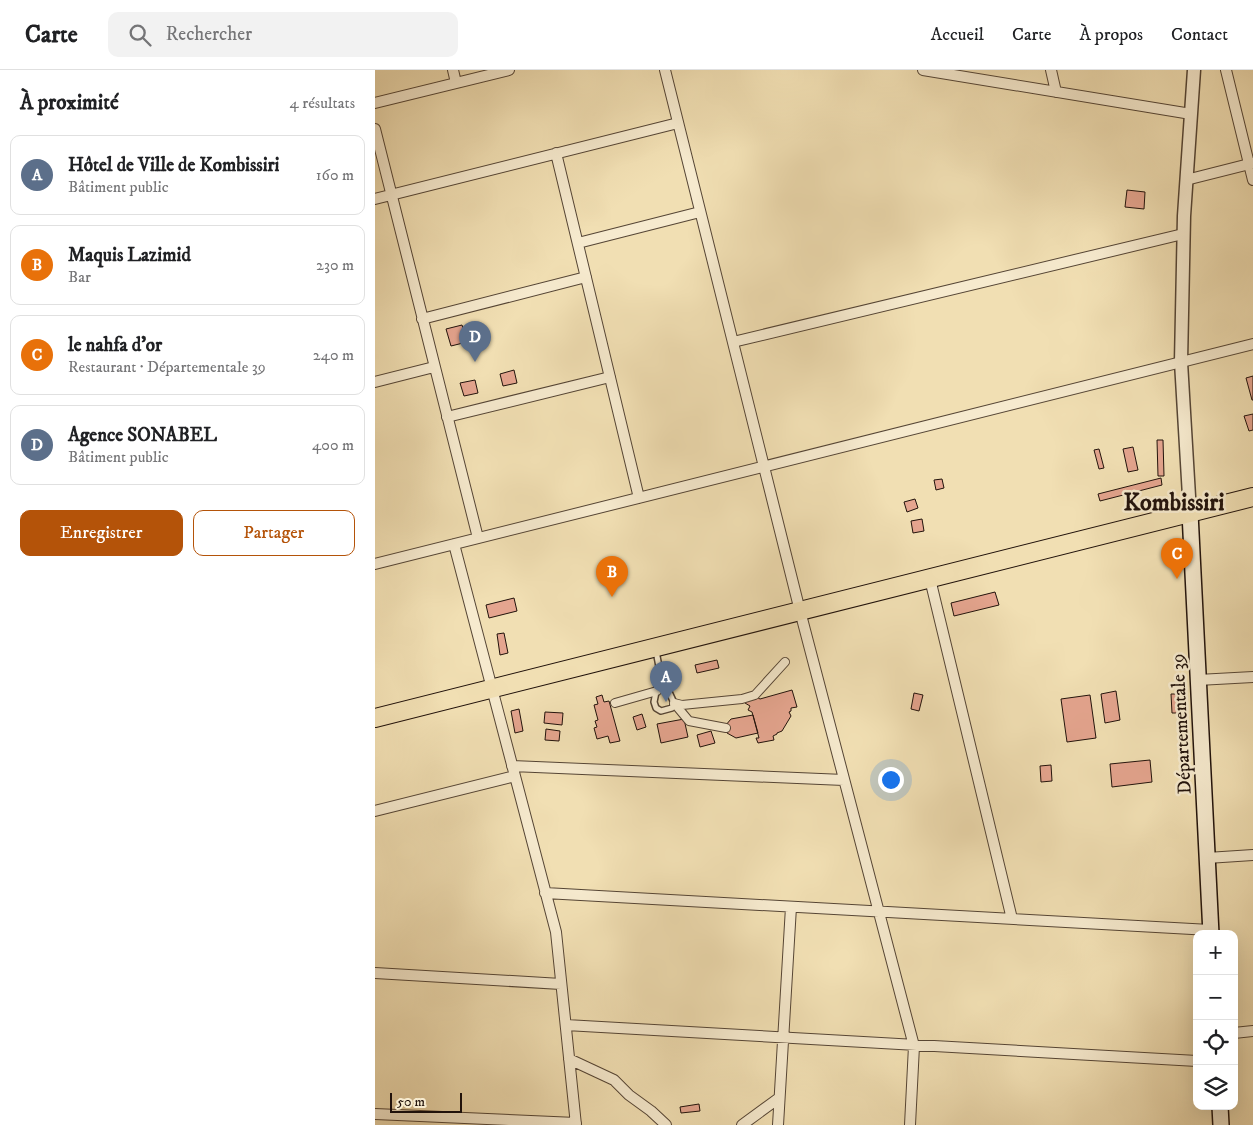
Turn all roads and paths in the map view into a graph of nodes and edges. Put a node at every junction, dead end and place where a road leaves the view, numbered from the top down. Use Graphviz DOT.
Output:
graph roads {
  1 [pos="453,70"];
  2 [pos="509,70"];
  3 [pos="665,70"];
  4 [pos="923,70"];
  5 [pos="1051,70"];
  6 [pos="1194,70"];
  7 [pos="1226,70"];
  8 [pos="953,73"];
  9 [pos="456,83"];
  10 [pos="1057,92"];
  11 [pos="375,103"];
  12 [pos="1191,114"];
  13 [pos="678,123"];
  14 [pos="375,130"];
  15 [pos="557,153"];
  16 [pos="1251,163"];
  17 [pos="1186,180"];
  18 [pos="1253,180"];
  19 [pos="391,195"];
  20 [pos="375,199"];
  21 [pos="700,212"];
  22 [pos="1183,234"];
  23 [pos="578,243"];
  24 [pos="586,277"];
  25 [pos="423,319"];
  26 [pos="733,342"];
  27 [pos="1253,344"];
  28 [pos="1181,362"];
  29 [pos="434,367"];
  30 [pos="610,377"];
  31 [pos="375,382"];
  32 [pos="447,417"];
  33 [pos="764,467"];
  34 [pos="1253,497"];
  35 [pos="639,498"];
  36 [pos="1190,513"];
  37 [pos="477,538"];
  38 [pos="454,544"];
  39 [pos="375,564"];
  40 [pos="930,579"];
  41 [pos="800,611"];
  42 [pos="656,648"];
  43 [pos="785,662"];
  44 [pos="660,672"];
  45 [pos="1253,678"];
  46 [pos="1198,680"];
  47 [pos="492,689"];
  48 [pos="657,691"];
  49 [pos="673,702"];
  50 [pos="615,703"];
  51 [pos="375,718"];
  52 [pos="726,728"];
  53 [pos="513,771"];
  54 [pos="844,780"];
  55 [pos="375,811"];
  56 [pos="1253,855"];
  57 [pos="1207,858"];
  58 [pos="545,893"];
  59 [pos="791,907"];
  60 [pos="879,912"];
  61 [pos="1012,919"];
  62 [pos="1210,930"];
  63 [pos="1193,931"];
  64 [pos="375,974"];
  65 [pos="561,984"];
  66 [pos="566,1025"];
  67 [pos="1238,1032"];
  68 [pos="1253,1032"];
  69 [pos="783,1038"];
  70 [pos="914,1046"];
  71 [pos="569,1059"];
  72 [pos="1193,1061"];
  73 [pos="779,1098"];
  74 [pos="1219,1110"];
  75 [pos="375,1114"];
  76 [pos="576,1124"];
  77 [pos="666,1125"];
  78 [pos="742,1125"];
  79 [pos="778,1125"];
  80 [pos="910,1125"];
  81 [pos="1221,1125"];
  1 -- 9 [label="street"];
  2 -- 9 [label="street"];
  3 -- 13 [label="street"];
  4 -- 8 [label="street"];
  5 -- 10 [label="street"];
  6 -- 12 [label="street"];
  7 -- 16 [label="street"];
  8 -- 10 [label="street"];
  9 -- 11 [label="street"];
  10 -- 12 [label="street"];
  12 -- 17 [label="street"];
  13 -- 15 [label="street"];
  13 -- 21 [label="street"];
  14 -- 19 [label="street"];
  15 -- 19 [label="street"];
  15 -- 23 [label="street"];
  16 -- 17 [label="street"];
  16 -- 18 [label="street"];
  17 -- 22 [label="street"];
  19 -- 20 [label="street"];
  19 -- 25 [label="street"];
  21 -- 23 [label="street"];
  21 -- 26 [label="street"];
  22 -- 26 [label="street"];
  22 -- 28 [label="street"];
  23 -- 24 [label="street"];
  24 -- 25 [label="street"];
  24 -- 30 [label="street"];
  25 -- 29 [label="street"];
  26 -- 33 [label="street"];
  27 -- 28 [label="street"];
  28 -- 33 [label="street"];
  28 -- 36 [label="street"];
  29 -- 31 [label="street"];
  29 -- 32 [label="street"];
  30 -- 32 [label="street"];
  30 -- 35 [label="street"];
  32 -- 37 [label="street"];
  33 -- 35 [label="street"];
  33 -- 41 [label="street"];
  34 -- 36 [label="highway"];
  35 -- 37 [label="street"];
  36 -- 40 [label="highway"];
  36 -- 46 [label="main road, Départementale 39"];
  37 -- 38 [label="street"];
  38 -- 39 [label="street"];
  38 -- 47 [label="street"];
  40 -- 41 [label="highway"];
  40 -- 61 [label="street"];
  41 -- 42 [label="highway"];
  41 -- 54 [label="street"];
  42 -- 44 [label="lane"];
  42 -- 47 [label="highway"];
  43 -- 49 [label="street"];
  44 -- 48 [label="lane"];
  44 -- 49 [label="lane"];
  45 -- 46 [label="street"];
  46 -- 57 [label="main road, Départementale 39"];
  47 -- 51 [label="highway"];
  47 -- 53 [label="street"];
  48 -- 49 [label="lane"];
  48 -- 50 [label="street"];
  49 -- 52 [label="street"];
  53 -- 54 [label="street"];
  53 -- 55 [label="street"];
  53 -- 58 [label="street"];
  54 -- 60 [label="street"];
  56 -- 57 [label="street"];
  57 -- 62 [label="main road, Départementale 39"];
  58 -- 59 [label="street"];
  58 -- 65 [label="street"];
  59 -- 60 [label="street"];
  59 -- 69 [label="street"];
  60 -- 61 [label="street"];
  60 -- 70 [label="street"];
  61 -- 63 [label="street"];
  64 -- 65 [label="street"];
  65 -- 66 [label="street"];
  66 -- 69 [label="street"];
  66 -- 71 [label="street"];
  67 -- 68 [label="street"];
  69 -- 70 [label="street"];
  69 -- 73 [label="street"];
  70 -- 72 [label="street"];
  70 -- 80 [label="street"];
  71 -- 76 [label="street"];
  71 -- 77 [label="street"];
  73 -- 78 [label="street"];
  73 -- 79 [label="street"];
  74 -- 81 [label="main road"];
  75 -- 76 [label="street"];
}
